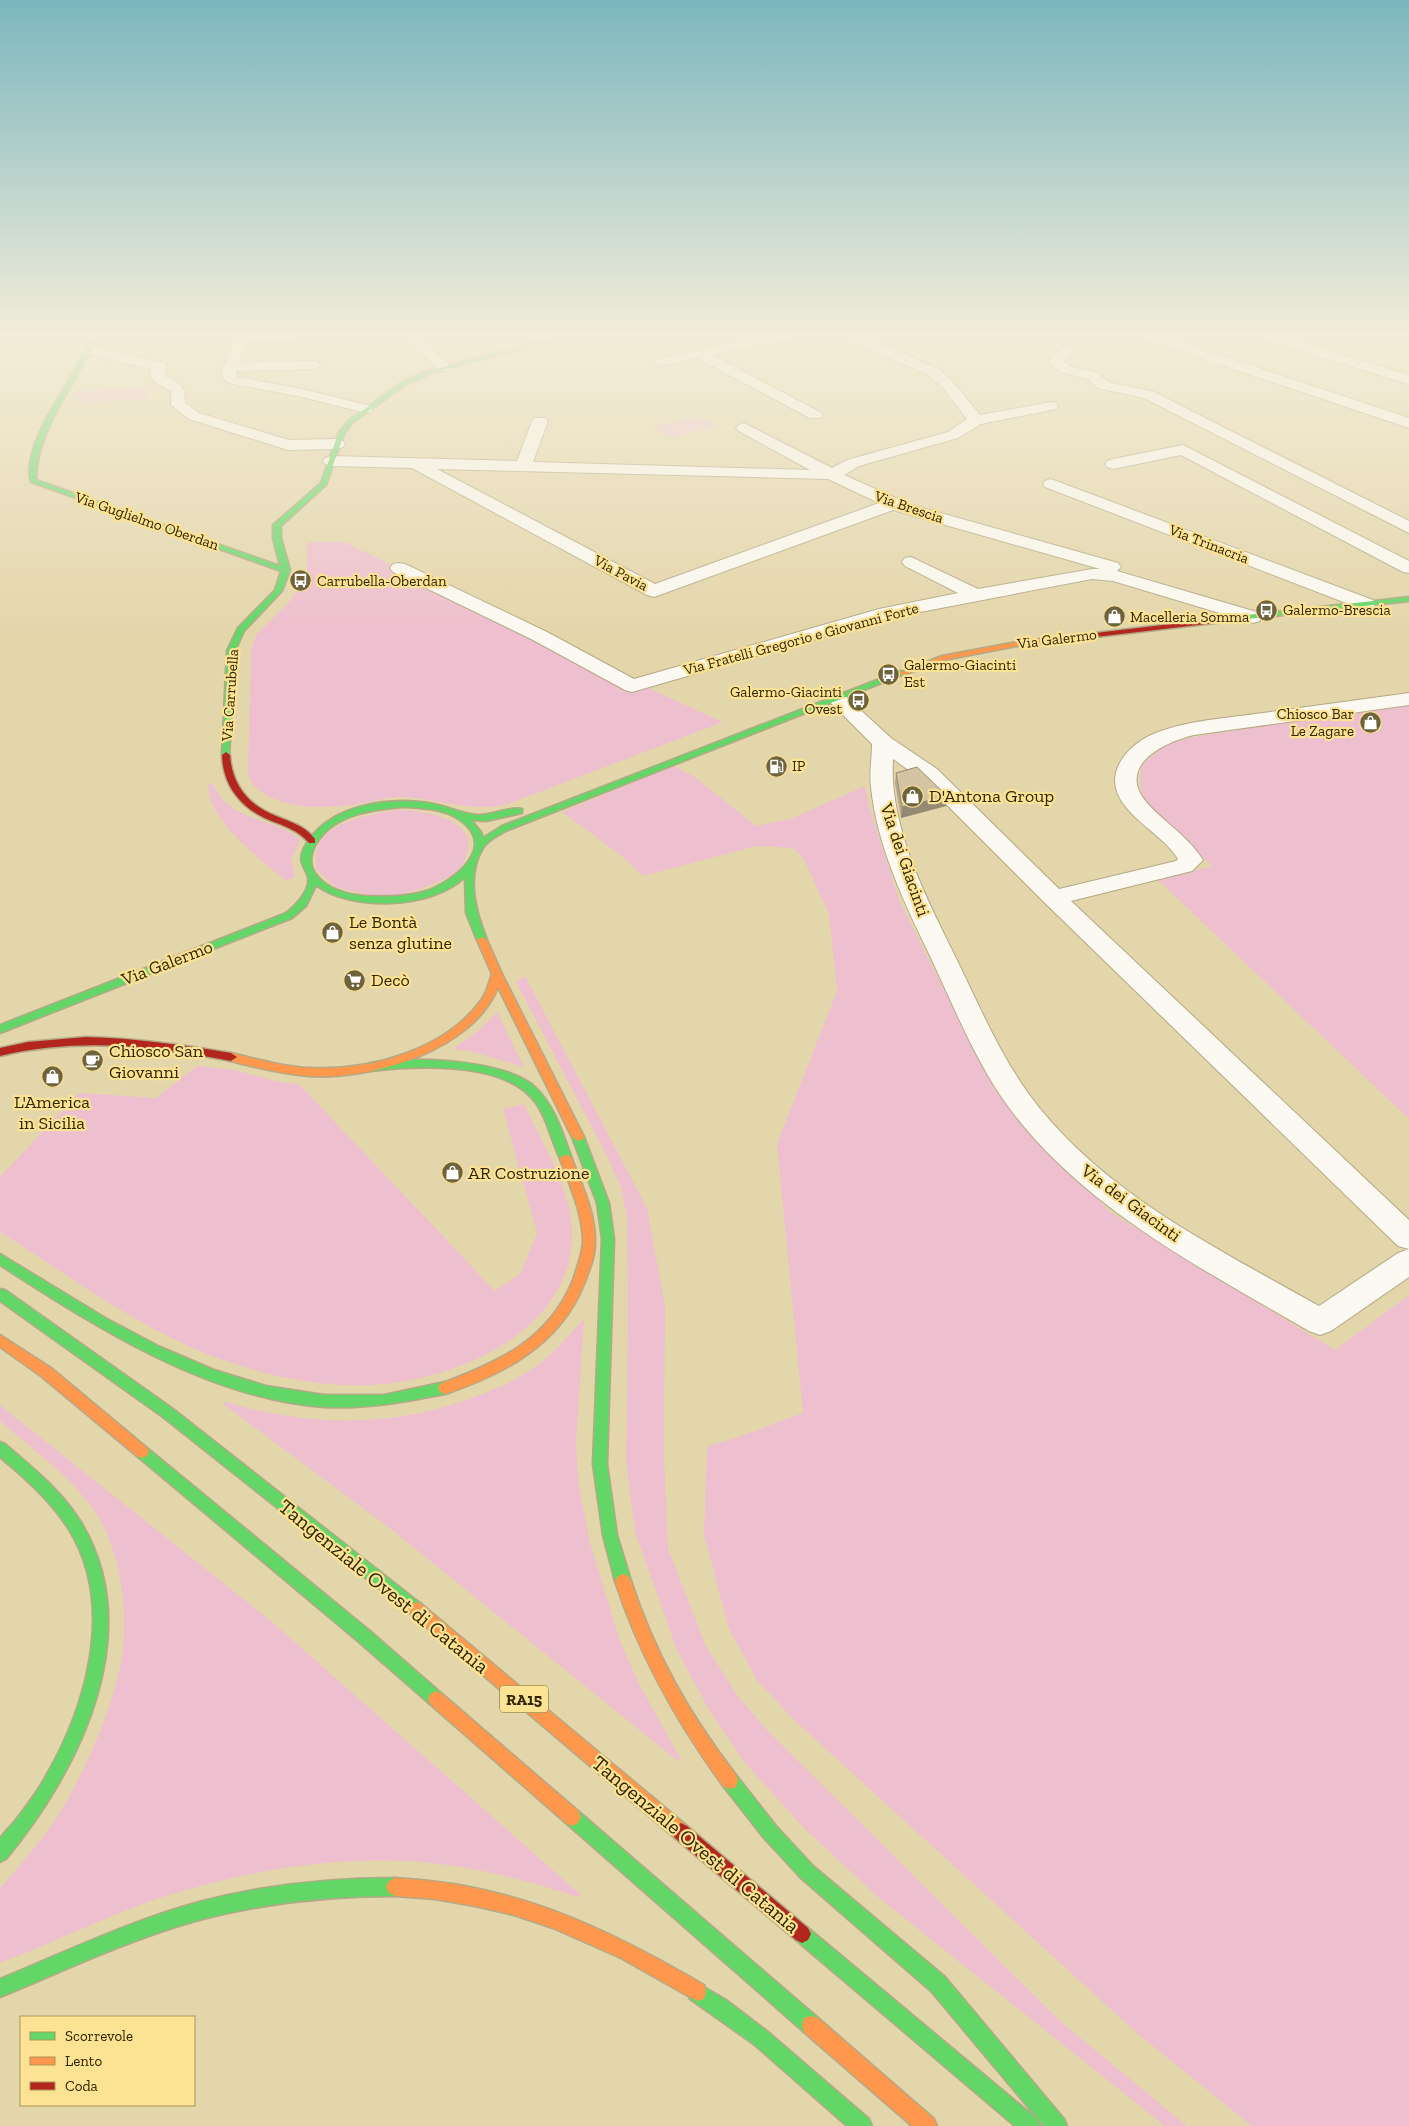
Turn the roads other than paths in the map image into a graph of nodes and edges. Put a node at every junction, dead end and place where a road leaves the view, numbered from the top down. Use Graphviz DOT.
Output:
graph roads {
  1 [pos="44,433"];
  2 [pos="250,433"];
  3 [pos="342,433"];
  4 [pos="536,433"];
  5 [pos="754,433"];
  6 [pos="956,433"];
  7 [pos="1223,433"];
  8 [pos="337,444"];
  9 [pos="331,461"];
  10 [pos="416,464"];
  11 [pos="1113,464"];
  12 [pos="524,466"];
  13 [pos="832,475"];
  14 [pos="1051,484"];
  15 [pos="892,504"];
  16 [pos="1409,528"];
  17 [pos="911,562"];
  18 [pos="399,568"];
  19 [pos="1409,568"];
  20 [pos="286,570"];
  21 [pos="976,595"];
  22 [pos="1409,599"];
  23 [pos="1366,604"];
  24 [pos="1261,616"];
  25 [pos="1409,692"];
  26 [pos="836,698"];
  27 [pos="1409,699"];
  28 [pos="1355,703"];
  29 [pos="883,743"];
  30 [pos="720,744"];
  31 [pos="246,801"];
  32 [pos="356,812"];
  33 [pos="293,813"];
  34 [pos="327,814"];
  35 [pos="459,816"];
  36 [pos="312,841"];
  37 [pos="480,846"];
  38 [pos="470,868"];
  39 [pos="313,877"];
  40 [pos="1054,898"];
  41 [pos="497,974"];
  42 [pos="0,1028"];
  43 [pos="0,1052"];
  44 [pos="370,1067"];
  45 [pos="1409,1238"];
  46 [pos="0,1259"];
  47 [pos="1409,1261"];
  48 [pos="0,1294"];
  49 [pos="0,1340"];
  50 [pos="0,1448"];
  51 [pos="0,1853"];
  52 [pos="0,1988"];
  53 [pos="862,2126"];
  54 [pos="927,2126"];
  55 [pos="1030,2126"];
  56 [pos="1057,2126"];
  1 -- 20 [label="main road, Via Guglielmo Oberdan"];
  2 -- 8 [label="street"];
  3 -- 8 [label="main road"];
  4 -- 12 [label="street"];
  5 -- 13 [label="street"];
  6 -- 13 [label="street"];
  7 -- 16 [label="street"];
  8 -- 9 [label="main road"];
  9 -- 10 [label="street, Via Brescia"];
  9 -- 20 [label="main road"];
  10 -- 12 [label="street, Via Brescia"];
  10 -- 15 [label="street, Via Pavia"];
  11 -- 19 [label="street"];
  12 -- 13 [label="street, Via Brescia"];
  13 -- 15 [label="street, Via Brescia"];
  14 -- 23 [label="street, Via Trinacria"];
  15 -- 24 [label="street, Via Brescia"];
  17 -- 21 [label="street"];
  18 -- 21 [label="street, Via Fratelli Gregorio e Giovanni Forte"];
  20 -- 31 [label="main road, Via Carrubella"];
  21 -- 24 [label="street, Via Fratelli Gregorio e Giovanni Forte"];
  22 -- 23 [label="main road, Via Galermo"];
  23 -- 24 [label="main road, Via Galermo"];
  24 -- 26 [label="main road, Via Galermo"];
  25 -- 28 [label="street"];
  26 -- 29 [label="street"];
  26 -- 30 [label="main road, Via Galermo"];
  27 -- 28 [label="street"];
  28 -- 40 [label="street"];
  29 -- 40 [label="street"];
  29 -- 47 [label="street, Via dei Giacinti"];
  30 -- 35 [label="main road"];
  30 -- 37 [label="main road"];
  31 -- 33 [label="main road"];
  31 -- 36 [label="main road, Via Carrubella"];
  32 -- 34 [label="main road"];
  32 -- 35 [label="main road"];
  32 -- 36 [label="main road"];
  35 -- 37 [label="main road"];
  36 -- 39 [label="main road"];
  37 -- 38 [label="main road"];
  38 -- 39 [label="main road"];
  38 -- 41 [label="main road"];
  39 -- 42 [label="main road, Via Galermo"];
  40 -- 45 [label="street"];
  41 -- 44 [label="main road"];
  41 -- 56 [label="main road"];
  43 -- 44 [label="main road"];
  44 -- 46 [label="main road"];
  48 -- 55 [label="main road, Tangenziale Ovest di Catania / RA15"];
  49 -- 54 [label="main road"];
  50 -- 51 [label="main road"];
  52 -- 53 [label="main road"];
}
